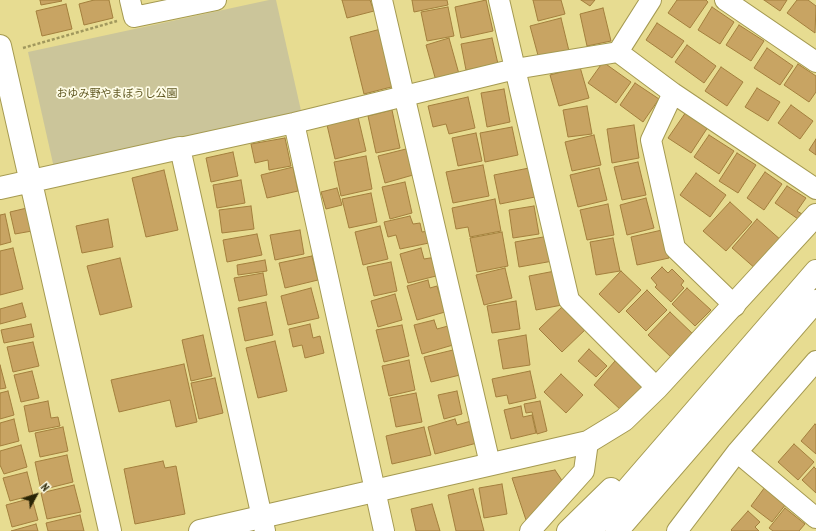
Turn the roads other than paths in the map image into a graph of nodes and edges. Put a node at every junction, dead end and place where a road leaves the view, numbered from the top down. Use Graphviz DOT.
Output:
graph roads {
  1 [pos="216,0"];
  2 [pos="382,0"];
  3 [pos="499,0"];
  4 [pos="651,0"];
  5 [pos="725,0"];
  6 [pos="132,8"];
  7 [pos="0,46"];
  8 [pos="618,52"];
  9 [pos="816,62"];
  10 [pos="515,69"];
  11 [pos="673,93"];
  12 [pos="405,96"];
  13 [pos="294,123"];
  14 [pos="180,148"];
  15 [pos="31,181"];
  16 [pos="0,188"];
  17 [pos="816,189"];
  18 [pos="816,215"];
  19 [pos="816,271"];
  20 [pos="816,301"];
  21 [pos="734,306"];
  22 [pos="816,361"];
  23 [pos="657,388"];
  24 [pos="682,427"];
  25 [pos="588,442"];
  26 [pos="737,452"];
  27 [pos="490,464"];
  28 [pos="374,490"];
  29 [pos="643,500"];
  30 [pos="816,518"];
  31 [pos="264,524"];
  32 [pos="110,531"];
  33 [pos="200,531"];
  34 [pos="384,531"];
  35 [pos="530,531"];
  36 [pos="568,531"];
  37 [pos="591,531"];
  38 [pos="617,531"];
  39 [pos="628,531"];
  40 [pos="677,531"];
  1 -- 6 [label="street"];
  2 -- 12 [label="street"];
  3 -- 10 [label="street"];
  4 -- 8 [label="street"];
  5 -- 9 [label="street"];
  7 -- 15 [label="street"];
  8 -- 10 [label="street"];
  8 -- 11 [label="street"];
  10 -- 12 [label="street"];
  10 -- 23 [label="street"];
  11 -- 17 [label="street"];
  11 -- 21 [label="street"];
  12 -- 13 [label="street"];
  12 -- 27 [label="street"];
  13 -- 14 [label="street"];
  13 -- 28 [label="street"];
  14 -- 15 [label="street"];
  14 -- 31 [label="street"];
  15 -- 16 [label="street"];
  15 -- 32 [label="street"];
  18 -- 21 [label="street"];
  19 -- 24 [label="street"];
  20 -- 29 [label="street"];
  21 -- 23 [label="street"];
  22 -- 26 [label="street"];
  23 -- 25 [label="street"];
  24 -- 36 [label="street"];
  24 -- 37 [label="street"];
  25 -- 27 [label="street"];
  25 -- 35 [label="street"];
  26 -- 30 [label="street"];
  26 -- 40 [label="street"];
  27 -- 28 [label="street"];
  28 -- 31 [label="street"];
  28 -- 34 [label="street"];
  29 -- 38 [label="street"];
  29 -- 39 [label="street"];
  31 -- 33 [label="street"];
}
